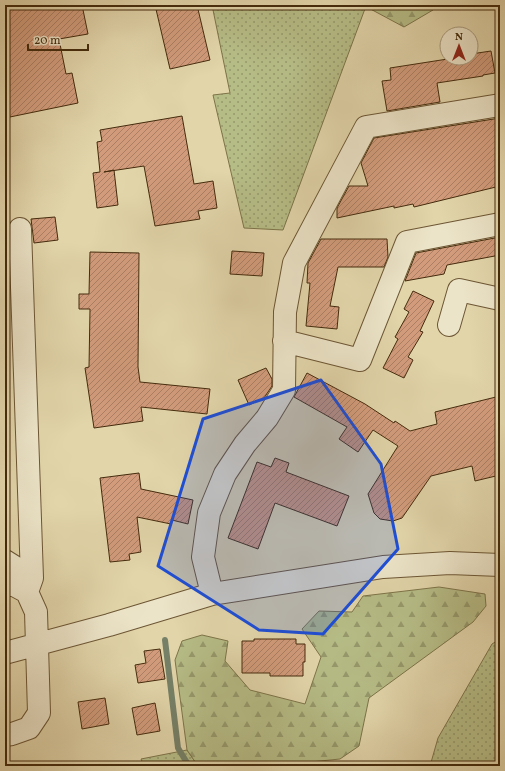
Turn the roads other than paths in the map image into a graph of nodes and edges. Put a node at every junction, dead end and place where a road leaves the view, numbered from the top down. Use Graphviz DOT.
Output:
graph roads {
  1 [pos="500,105"];
  2 [pos="500,224"];
  3 [pos="20,230"];
  4 [pos="500,299"];
  5 [pos="449,325"];
  6 [pos="284,341"];
  7 [pos="5,561"];
  8 [pos="500,565"];
  9 [pos="5,585"];
  10 [pos="29,585"];
  11 [pos="212,594"];
  12 [pos="38,645"];
  13 [pos="5,653"];
  14 [pos="5,735"];
  1 -- 6 [label="street"];
  2 -- 6 [label="street"];
  3 -- 10 [label="street"];
  4 -- 5 [label="street"];
  6 -- 11 [label="street"];
  7 -- 10 [label="street"];
  8 -- 11 [label="street"];
  9 -- 10 [label="street"];
  10 -- 12 [label="street"];
  11 -- 12 [label="street"];
  12 -- 13 [label="street"];
  12 -- 14 [label="street"];
}
